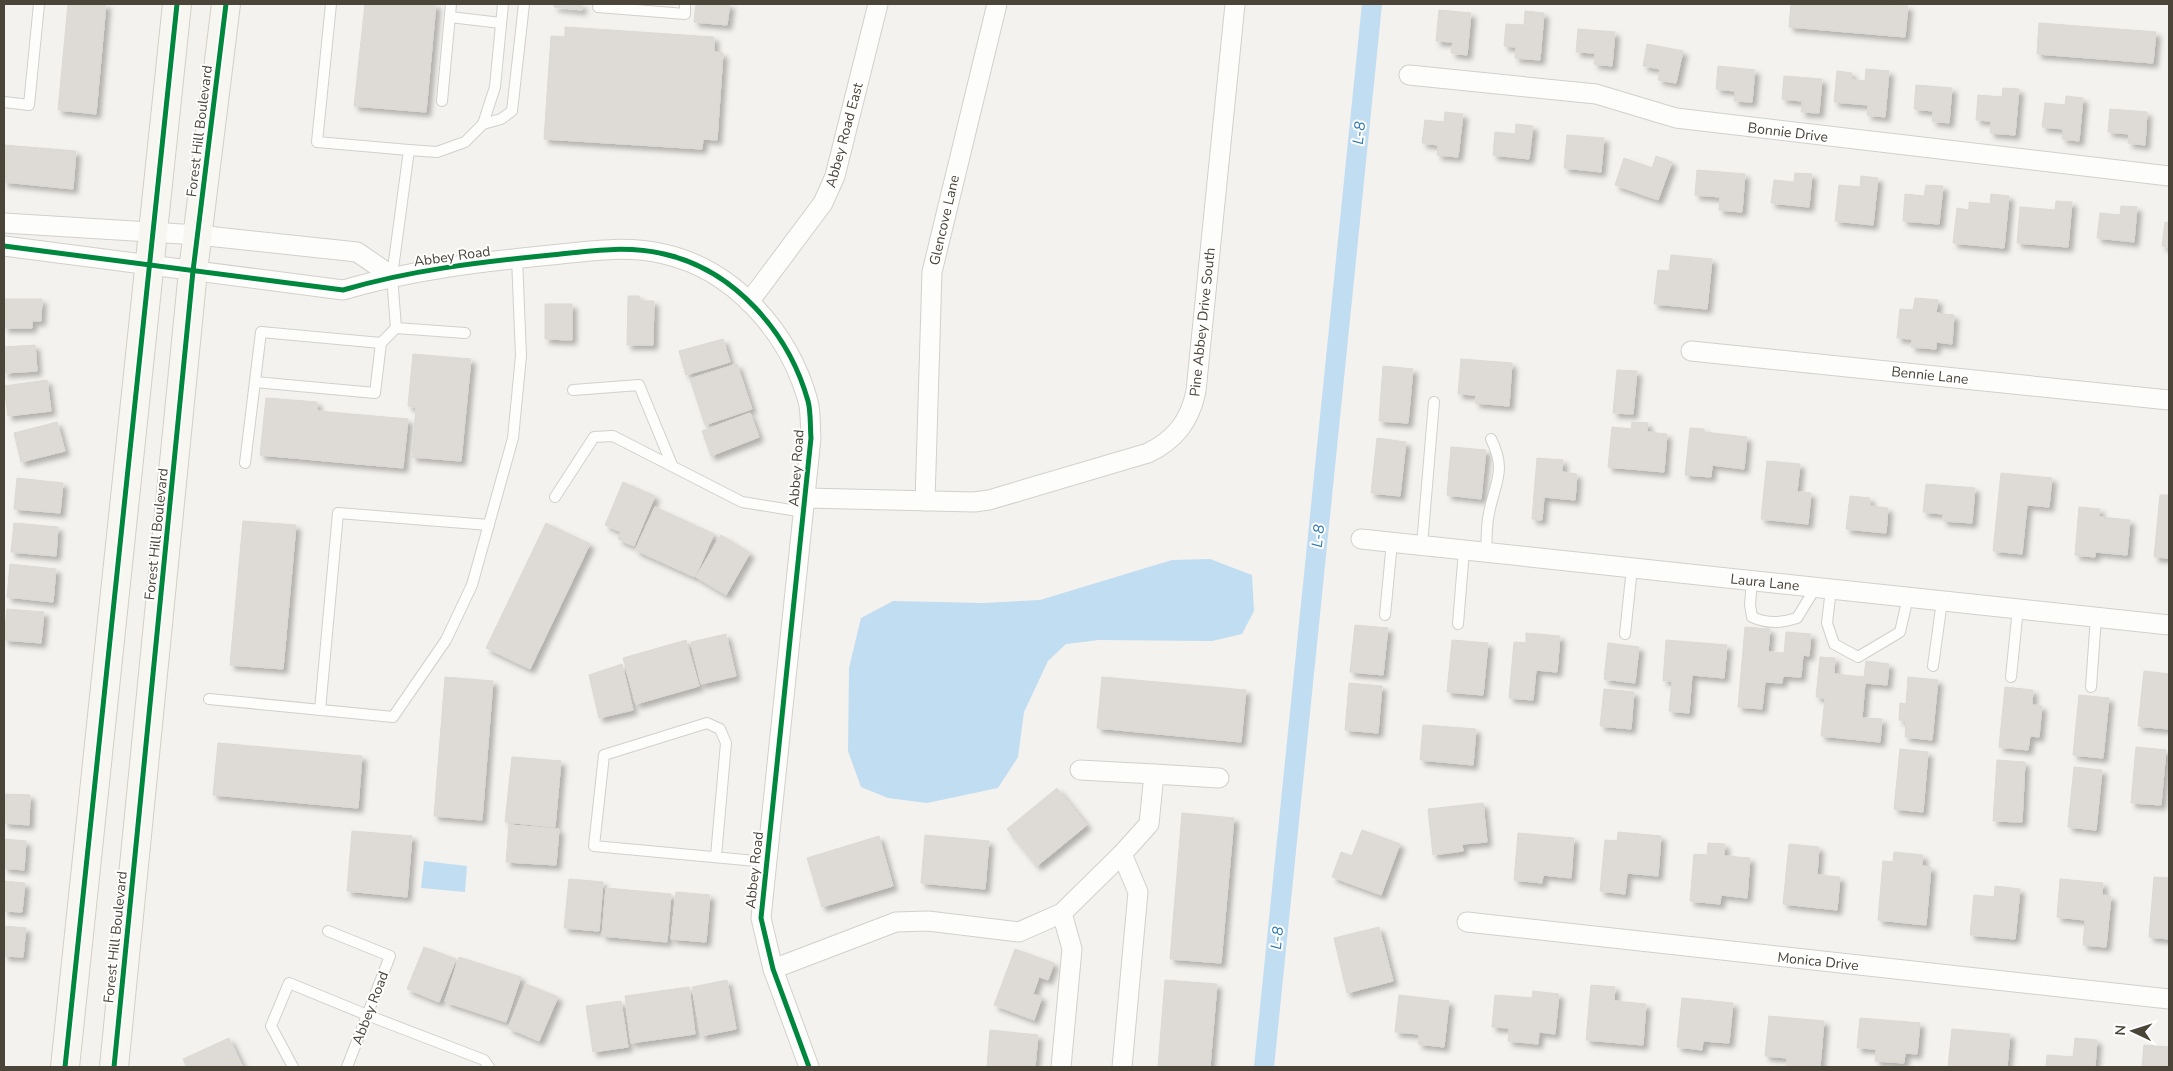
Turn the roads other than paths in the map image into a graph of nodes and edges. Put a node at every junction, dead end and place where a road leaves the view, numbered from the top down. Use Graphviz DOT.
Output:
graph roads {
  1 [pos="39,4"];
  2 [pos="177,4"];
  3 [pos="226,4"];
  4 [pos="331,4"];
  5 [pos="451,4"];
  6 [pos="503,4"];
  7 [pos="524,4"];
  8 [pos="599,4"];
  9 [pos="686,4"];
  10 [pos="878,4"];
  11 [pos="997,4"];
  12 [pos="1235,4"];
  13 [pos="450,17"];
  14 [pos="501,23"];
  15 [pos="1409,75"];
  16 [pos="442,101"];
  17 [pos="4,102"];
  18 [pos="483,124"];
  19 [pos="409,150"];
  20 [pos="2169,176"];
  21 [pos="4,223"];
  22 [pos="153,232"];
  23 [pos="198,235"];
  24 [pos="4,246"];
  25 [pos="517,258"];
  26 [pos="150,266"];
  27 [pos="193,271"];
  28 [pos="392,276"];
  29 [pos="750,302"];
  30 [pos="396,328"];
  31 [pos="465,334"];
  32 [pos="380,343"];
  33 [pos="1691,351"];
  34 [pos="255,382"];
  35 [pos="574,390"];
  36 [pos="2169,400"];
  37 [pos="1434,402"];
  38 [pos="1491,439"];
  39 [pos="245,463"];
  40 [pos="672,465"];
  41 [pos="555,498"];
  42 [pos="924,501"];
  43 [pos="805,505"];
  44 [pos="489,525"];
  45 [pos="1362,539"];
  46 [pos="1392,542"];
  47 [pos="1422,545"];
  48 [pos="1464,550"];
  49 [pos="1486,552"];
  50 [pos="1632,568"];
  51 [pos="1752,580"];
  52 [pos="1823,588"];
  53 [pos="1908,597"];
  54 [pos="1942,600"];
  55 [pos="2018,608"];
  56 [pos="1385,615"];
  57 [pos="2096,617"];
  58 [pos="1458,624"];
  59 [pos="2169,624"];
  60 [pos="1625,634"];
  61 [pos="1933,666"];
  62 [pos="2011,676"];
  63 [pos="2091,687"];
  64 [pos="209,699"];
  65 [pos="320,710"];
  66 [pos="1080,770"];
  67 [pos="1154,774"];
  68 [pos="1220,778"];
  69 [pos="1122,854"];
  70 [pos="716,856"];
  71 [pos="766,862"];
  72 [pos="1062,912"];
  73 [pos="1467,922"];
  74 [pos="328,931"];
  75 [pos="774,969"];
  76 [pos="2169,999"];
  77 [pos="367,1015"];
  78 [pos="65,1067"];
  79 [pos="114,1067"];
  80 [pos="293,1067"];
  81 [pos="347,1067"];
  82 [pos="489,1067"];
  83 [pos="810,1067"];
  84 [pos="1061,1067"];
  85 [pos="1122,1067"];
  1 -- 17 [label="lane"];
  2 -- 22 [label="main road"];
  3 -- 23 [label="main road, Forest Hill Boulevard"];
  4 -- 19 [label="lane"];
  5 -- 13 [label="lane"];
  6 -- 14 [label="lane"];
  7 -- 18 [label="lane"];
  8 -- 9 [label="lane"];
  10 -- 29 [label="street, Abbey Road East"];
  11 -- 42 [label="street, Glencove Lane"];
  12 -- 42 [label="street, Pine Abbey Drive South"];
  13 -- 14 [label="lane"];
  13 -- 16 [label="lane"];
  14 -- 18 [label="lane"];
  15 -- 20 [label="street, Bonnie Drive"];
  18 -- 19 [label="lane"];
  19 -- 28 [label="lane"];
  21 -- 22 [label="street"];
  22 -- 23 [label="street"];
  22 -- 26 [label="main road"];
  23 -- 27 [label="main road, Forest Hill Boulevard"];
  23 -- 28 [label="street"];
  24 -- 26 [label="street, Abbey Road"];
  25 -- 28 [label="street, Abbey Road"];
  25 -- 29 [label="street, Abbey Road"];
  25 -- 44 [label="lane"];
  26 -- 27 [label="street, Abbey Road"];
  26 -- 78 [label="main road"];
  27 -- 28 [label="street, Abbey Road"];
  27 -- 79 [label="main road, Forest Hill Boulevard"];
  28 -- 30 [label="lane"];
  29 -- 43 [label="street, Abbey Road"];
  30 -- 31 [label="lane"];
  30 -- 32 [label="lane"];
  32 -- 34 [label="lane"];
  32 -- 34 [label="lane"];
  33 -- 36 [label="street, Bennie Lane"];
  34 -- 39 [label="lane"];
  35 -- 40 [label="lane"];
  37 -- 47 [label="lane"];
  38 -- 49 [label="lane"];
  40 -- 41 [label="lane"];
  40 -- 43 [label="lane"];
  42 -- 43 [label="street, Pine Abbey Drive South"];
  43 -- 71 [label="street, Abbey Road"];
  44 -- 65 [label="lane"];
  44 -- 65 [label="lane"];
  45 -- 46 [label="street, Laura Lane"];
  46 -- 47 [label="street, Laura Lane"];
  46 -- 56 [label="lane"];
  47 -- 48 [label="street, Laura Lane"];
  48 -- 49 [label="street, Laura Lane"];
  48 -- 58 [label="lane"];
  49 -- 50 [label="street, Laura Lane"];
  50 -- 51 [label="street, Laura Lane"];
  50 -- 60 [label="lane"];
  51 -- 52 [label="street, Laura Lane"];
  51 -- 52 [label="lane"];
  52 -- 53 [label="street, Laura Lane"];
  52 -- 53 [label="lane"];
  53 -- 54 [label="street, Laura Lane"];
  54 -- 55 [label="street, Laura Lane"];
  54 -- 61 [label="lane"];
  55 -- 57 [label="street, Laura Lane"];
  55 -- 62 [label="lane"];
  57 -- 59 [label="street, Laura Lane"];
  57 -- 63 [label="lane"];
  64 -- 65 [label="lane"];
  66 -- 67 [label="street"];
  67 -- 68 [label="street"];
  67 -- 69 [label="street"];
  69 -- 72 [label="street"];
  69 -- 85 [label="street"];
  70 -- 70 [label="lane"];
  70 -- 71 [label="lane"];
  71 -- 75 [label="street, Abbey Road"];
  72 -- 75 [label="street"];
  72 -- 84 [label="street"];
  73 -- 76 [label="street, Monica Drive"];
  74 -- 77 [label="lane, Abbey Road"];
  75 -- 83 [label="street, Abbey Road"];
  77 -- 80 [label="lane"];
  77 -- 81 [label="lane, Abbey Road"];
  77 -- 82 [label="lane"];
}
